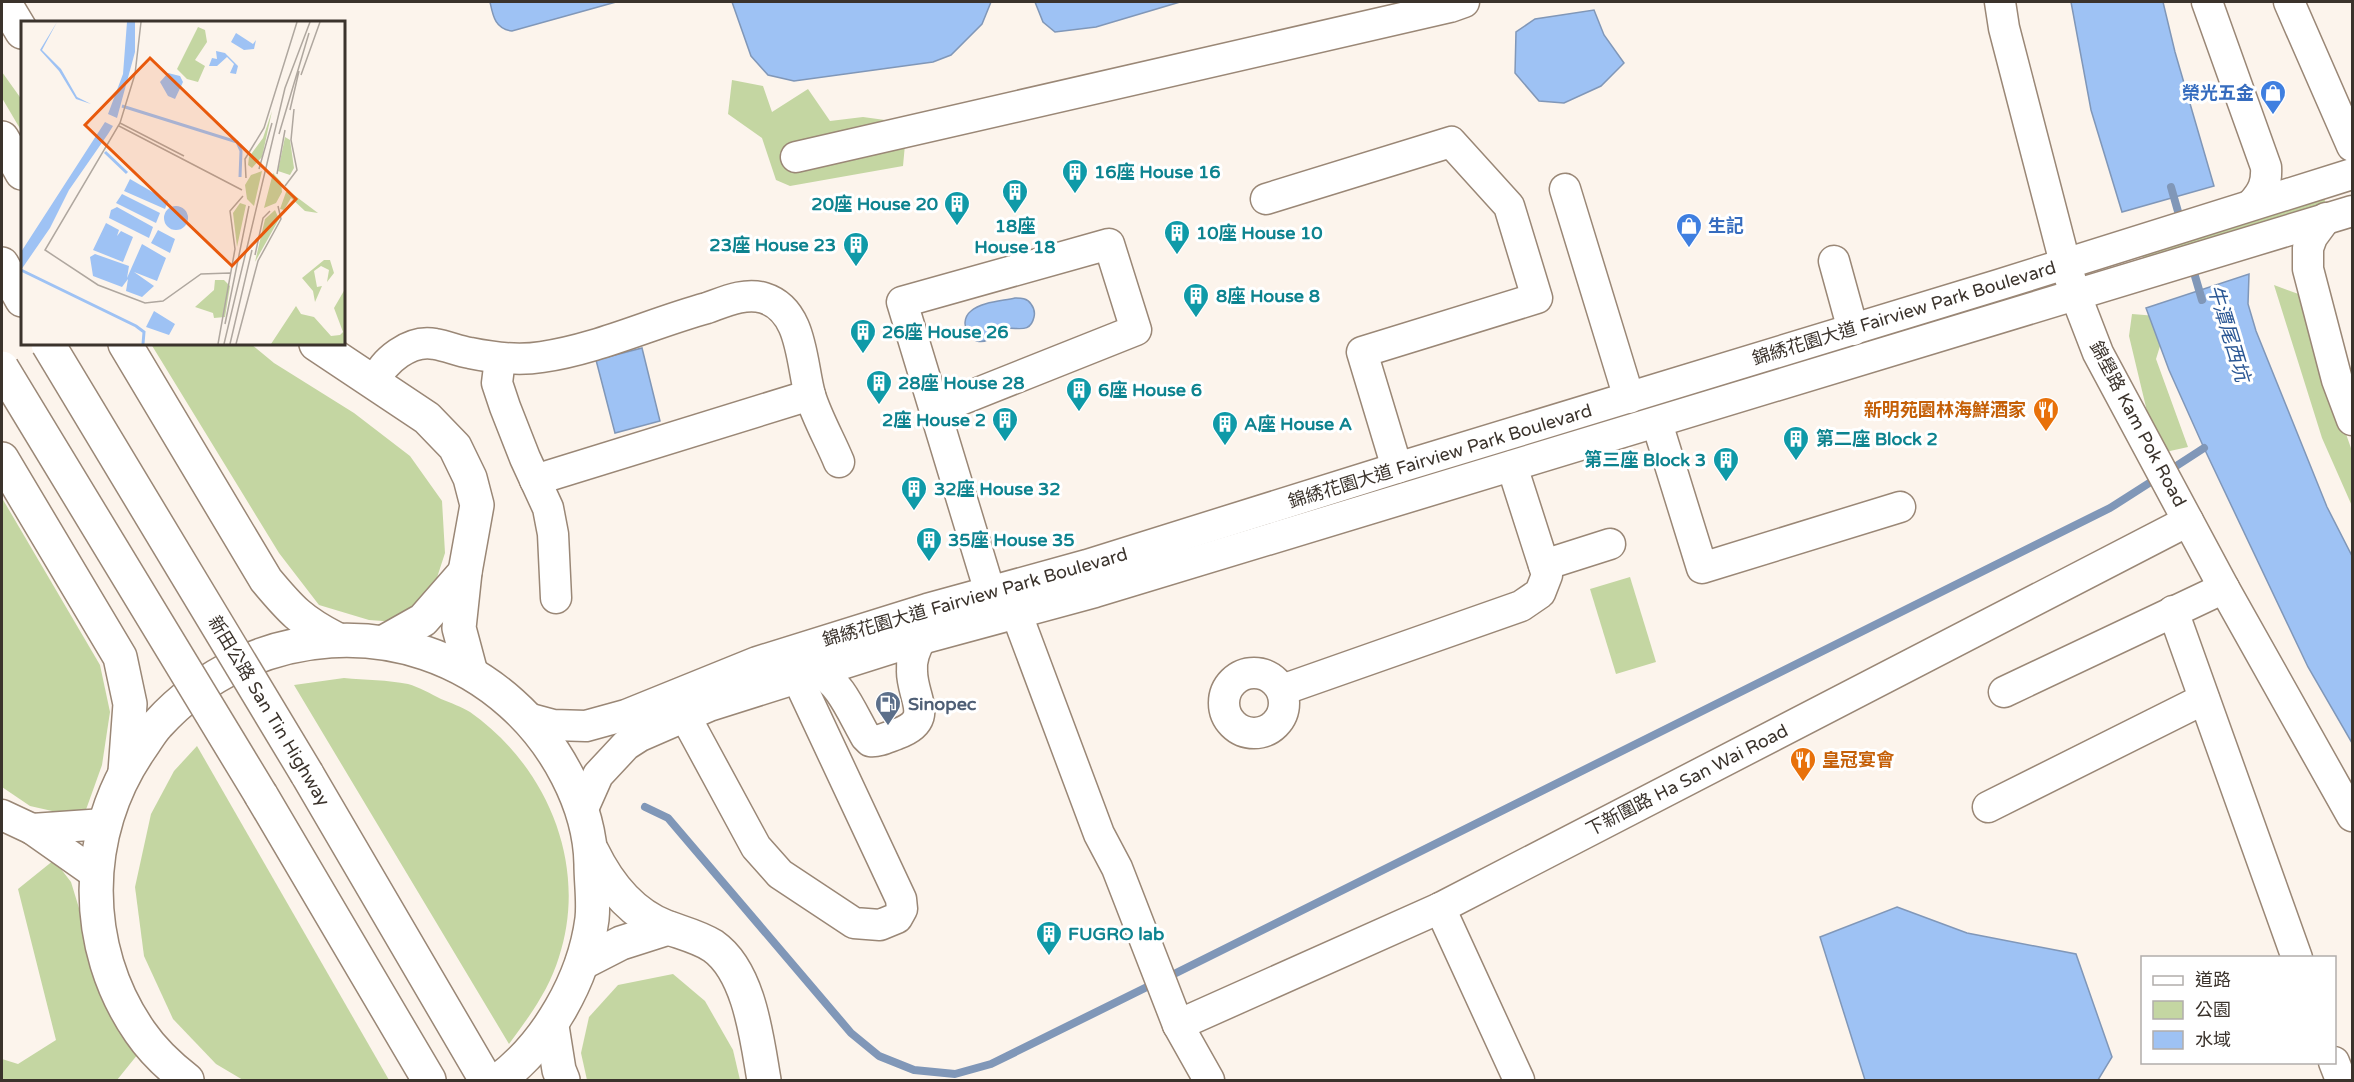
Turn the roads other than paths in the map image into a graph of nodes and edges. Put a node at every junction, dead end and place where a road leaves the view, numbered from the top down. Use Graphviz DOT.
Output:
graph roads {
  1 [pos="4,2"];
  2 [pos="2000,2"];
  3 [pos="2207,2"];
  4 [pos="2289,2"];
  5 [pos="1456,3"];
  6 [pos="21,30"];
  7 [pos="2,138"];
  8 [pos="2352,146"];
  9 [pos="796,157"];
  10 [pos="21,171"];
  11 [pos="2352,174"];
  12 [pos="1565,189"];
  13 [pos="1266,199"];
  14 [pos="2246,206"];
  15 [pos="2339,214"];
  16 [pos="1834,261"];
  17 [pos="2065,262"];
  18 [pos="2,264"];
  19 [pos="2076,296"];
  20 [pos="21,298"];
  21 [pos="1853,330"];
  22 [pos="49,345"];
  23 [pos="125,345"];
  24 [pos="318,345"];
  25 [pos="500,359"];
  26 [pos="2,368"];
  27 [pos="375,382"];
  28 [pos="810,395"];
  29 [pos="1629,398"];
  30 [pos="935,410"];
  31 [pos="2352,420"];
  32 [pos="1657,423"];
  33 [pos="2,459"];
  34 [pos="839,462"];
  35 [pos="1512,466"];
  36 [pos="1397,468"];
  37 [pos="535,480"];
  38 [pos="1900,507"];
  39 [pos="2188,521"];
  40 [pos="1610,544"];
  41 [pos="1544,565"];
  42 [pos="465,572"];
  43 [pos="2224,588"];
  44 [pos="556,598"];
  45 [pos="1002,603"];
  46 [pos="2173,611"];
  47 [pos="336,639"];
  48 [pos="921,639"];
  49 [pos="384,642"];
  50 [pos="471,673"];
  51 [pos="807,674"];
  52 [pos="1282,690"];
  53 [pos="2004,692"];
  54 [pos="2205,699"];
  55 [pos="685,717"];
  56 [pos="527,718"];
  57 [pos="124,772"];
  58 [pos="1988,807"];
  59 [pos="582,811"];
  60 [pos="2,815"];
  61 [pos="2352,816"];
  62 [pos="104,824"];
  63 [pos="32,829"];
  64 [pos="591,849"];
  65 [pos="96,874"];
  66 [pos="1440,908"];
  67 [pos="668,928"];
  68 [pos="2297,956"];
  69 [pos="582,963"];
  70 [pos="1174,1012"];
  71 [pos="552,1026"];
  72 [pos="2335,1064"];
  73 [pos="187,1080"];
  74 [pos="429,1080"];
  75 [pos="486,1080"];
  76 [pos="499,1080"];
  77 [pos="563,1080"];
  78 [pos="764,1080"];
  79 [pos="1209,1080"];
  80 [pos="1519,1080"];
  81 [pos="2341,1080"];
  1 -- 6 [label="main road"];
  2 -- 17 [label="street, 錦壆路 Kam Pok Road"];
  3 -- 14 [label="street"];
  4 -- 8 [label="street"];
  5 -- 9 [label="street"];
  7 -- 10 [label="main road"];
  11 -- 14 [label="street, 錦綉花園大道 Fairview Park Boulevard"];
  12 -- 29 [label="street"];
  13 -- 36 [label="street"];
  14 -- 17 [label="street, 錦綉花園大道 Fairview Park Boulevard"];
  15 -- 19 [label="street, 錦綉花園大道 Fairview Park Boulevard"];
  15 -- 31 [label="street"];
  16 -- 21 [label="street"];
  17 -- 19 [label="street, 錦壆路 Kam Pok Road"];
  17 -- 21 [label="street, 錦綉花園大道 Fairview Park Boulevard"];
  18 -- 20 [label="main road"];
  19 -- 32 [label="street, 錦綉花園大道 Fairview Park Boulevard"];
  19 -- 39 [label="street, 錦壆路 Kam Pok Road"];
  21 -- 29 [label="street, 錦綉花園大道 Fairview Park Boulevard"];
  22 -- 75 [label="main road, 新田公路 San Tin Highway, bridge"];
  23 -- 47 [label="main road"];
  24 -- 27 [label="main road"];
  25 -- 27 [label="street"];
  25 -- 28 [label="street"];
  25 -- 37 [label="street"];
  26 -- 74 [label="main road, bridge"];
  27 -- 42 [label="main road"];
  28 -- 34 [label="street"];
  28 -- 37 [label="street"];
  29 -- 36 [label="street, 錦綉花園大道 Fairview Park Boulevard"];
  30 -- 30 [label="street"];
  30 -- 45 [label="street"];
  32 -- 35 [label="street, 錦綉花園大道 Fairview Park Boulevard"];
  32 -- 38 [label="street"];
  33 -- 57 [label="main road"];
  35 -- 41 [label="street"];
  35 -- 45 [label="street, 錦綉花園大道 Fairview Park Boulevard"];
  36 -- 45 [label="street, 錦綉花園大道 Fairview Park Boulevard"];
  37 -- 44 [label="street"];
  39 -- 43 [label="street, 錦壆路 Kam Pok Road"];
  39 -- 66 [label="street, 下新圍路 Ha San Wai Road"];
  40 -- 41 [label="street"];
  41 -- 52 [label="street"];
  42 -- 49 [label="main road"];
  42 -- 50 [label="main road"];
  43 -- 46 [label="street"];
  43 -- 61 [label="street, 錦壆路 Kam Pok Road"];
  45 -- 48 [label="street, 錦綉花園大道 Fairview Park Boulevard"];
  45 -- 56 [label="street, 錦綉花園大道 Fairview Park Boulevard"];
  45 -- 70 [label="street"];
  46 -- 53 [label="street"];
  46 -- 54 [label="street"];
  47 -- 49 [label="main road"];
  47 -- 57 [label="main road"];
  48 -- 51 [label="street, 錦綉花園大道 Fairview Park Boulevard"];
  48 -- 51 [label="street"];
  49 -- 50 [label="main road"];
  50 -- 56 [label="main road"];
  51 -- 55 [label="street, 錦綉花園大道 Fairview Park Boulevard"];
  51 -- 55 [label="street"];
  54 -- 58 [label="street"];
  54 -- 68 [label="street"];
  55 -- 59 [label="street, 錦綉花園大道 Fairview Park Boulevard"];
  56 -- 59 [label="main road"];
  57 -- 62 [label="main road"];
  59 -- 64 [label="main road"];
  60 -- 63 [label="street"];
  62 -- 63 [label="street"];
  62 -- 65 [label="main road"];
  63 -- 65 [label="street"];
  64 -- 67 [label="main road"];
  64 -- 69 [label="main road"];
  65 -- 73 [label="main road"];
  66 -- 70 [label="street, 下新圍路 Ha San Wai Road"];
  66 -- 80 [label="street"];
  67 -- 69 [label="main road"];
  67 -- 78 [label="main road"];
  69 -- 71 [label="main road"];
  70 -- 79 [label="street"];
  71 -- 76 [label="main road"];
  71 -- 77 [label="main road"];
  72 -- 81 [label="street"];
}
